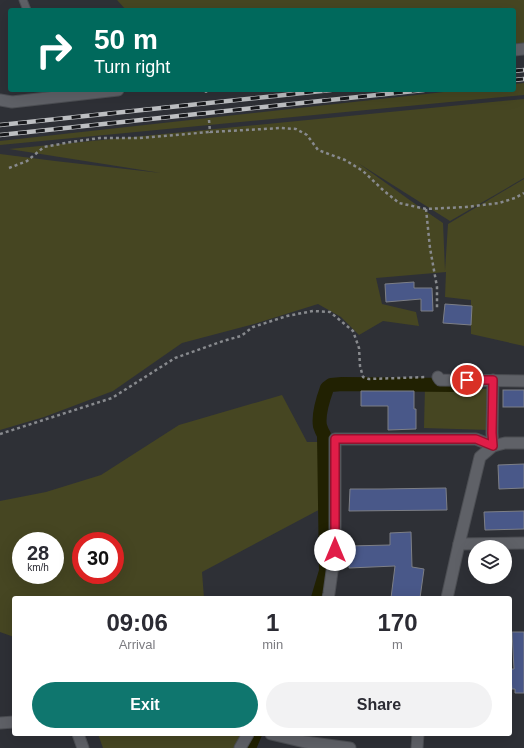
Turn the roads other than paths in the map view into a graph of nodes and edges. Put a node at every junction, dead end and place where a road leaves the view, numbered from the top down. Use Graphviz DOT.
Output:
graph roads {
  1 [pos="100,92"];
  2 [pos="0,100"];
  3 [pos="438,377"];
  4 [pos="493,380"];
  5 [pos="524,381"];
  6 [pos="524,442"];
  7 [pos="493,446"];
  8 [pos="459,544"];
  9 [pos="524,544"];
  10 [pos="328,596"];
  11 [pos="447,596"];
  12 [pos="12,722"];
  13 [pos="0,723"];
  14 [pos="79,736"];
  15 [pos="247,736"];
  16 [pos="278,736"];
  17 [pos="418,736"];
  18 [pos="305,745"];
  19 [pos="83,748"];
  20 [pos="240,748"];
  21 [pos="350,748"];
  22 [pos="418,748"];
  1 -- 2 [label="street"];
  3 -- 4 [label="street"];
  4 -- 5 [label="street"];
  4 -- 7 [label="street"];
  6 -- 7 [label="street"];
  7 -- 8 [label="street"];
  7 -- 10 [label="street"];
  8 -- 9 [label="street"];
  8 -- 11 [label="street"];
  12 -- 13 [label="street"];
  14 -- 19 [label="street"];
  15 -- 20 [label="street"];
  16 -- 18 [label="street"];
  17 -- 22 [label="street"];
  18 -- 21 [label="street"];
}
